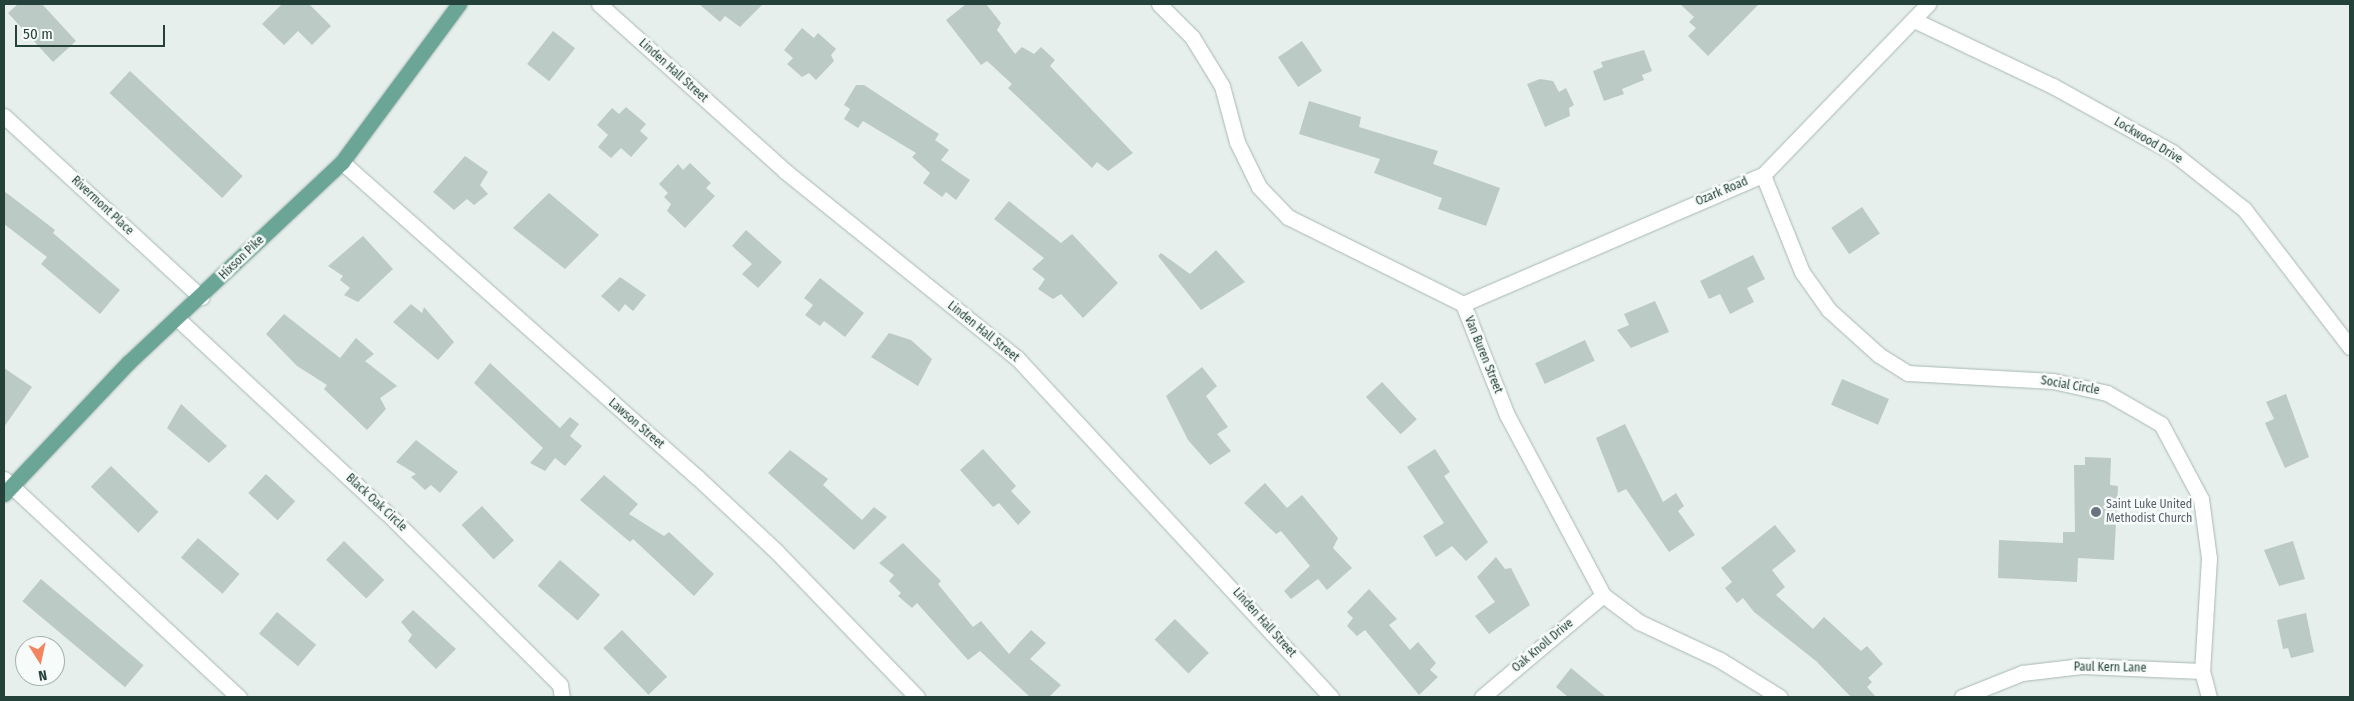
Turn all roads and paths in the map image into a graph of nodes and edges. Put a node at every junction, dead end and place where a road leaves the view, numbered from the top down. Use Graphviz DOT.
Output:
graph roads {
  1 [pos="459,4"];
  2 [pos="599,4"];
  3 [pos="1159,4"];
  4 [pos="1928,4"];
  5 [pos="1916,21"];
  6 [pos="4,116"];
  7 [pos="342,162"];
  8 [pos="1763,175"];
  9 [pos="201,297"];
  10 [pos="1463,304"];
  11 [pos="178,319"];
  12 [pos="2350,347"];
  13 [pos="6,485"];
  14 [pos="1603,595"];
  15 [pos="2202,670"];
  16 [pos="239,697"];
  17 [pos="562,697"];
  18 [pos="917,697"];
  19 [pos="1331,697"];
  20 [pos="1482,697"];
  21 [pos="1780,697"];
  22 [pos="1962,697"];
  23 [pos="2209,697"];
  1 -- 7 [label="main road, Hixson Pike"];
  2 -- 19 [label="street, Linden Hall Street"];
  3 -- 10 [label="street, Van Buren Street"];
  4 -- 5 [label="street, Ozark Road"];
  5 -- 8 [label="street, Ozark Road"];
  5 -- 12 [label="street, Lockwood Drive"];
  6 -- 9 [label="street, Rivermont Place"];
  7 -- 9 [label="main road, Hixson Pike"];
  7 -- 18 [label="street, Lawson Street"];
  8 -- 10 [label="street, Ozark Road"];
  8 -- 15 [label="street, Social Circle"];
  9 -- 11 [label="main road, Hixson Pike"];
  10 -- 14 [label="street, Van Buren Street"];
  11 -- 13 [label="main road, Hixson Pike"];
  11 -- 17 [label="street, Black Oak Circle"];
  13 -- 16 [label="street"];
  14 -- 20 [label="street, Oak Knoll Drive"];
  14 -- 21 [label="street, Van Buren Street"];
  15 -- 22 [label="street, Paul Kern Lane"];
  15 -- 23 [label="street, Social Circle"];
}
